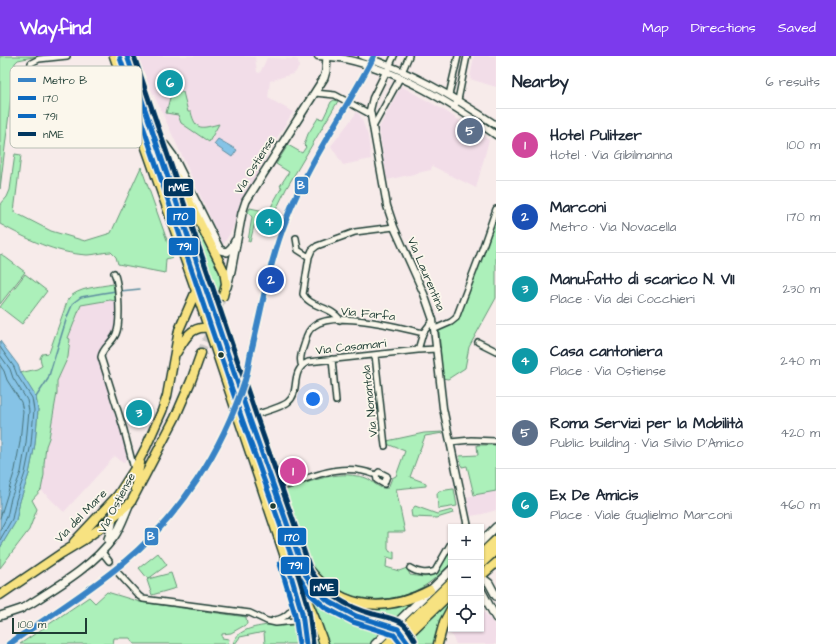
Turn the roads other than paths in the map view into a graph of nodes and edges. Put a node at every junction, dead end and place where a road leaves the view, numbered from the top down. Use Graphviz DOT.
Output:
graph roads {
  1 [pos="67,56"];
  2 [pos="114,56"];
  3 [pos="126,56"];
  4 [pos="318,56"];
  5 [pos="327,56"];
  6 [pos="362,56"];
  7 [pos="394,56"];
  8 [pos="409,56"];
  9 [pos="458,56"];
  10 [pos="467,56"];
  11 [pos="390,65"];
  12 [pos="31,66"];
  13 [pos="117,66"];
  14 [pos="130,66"];
  15 [pos="403,70"];
  16 [pos="386,72"];
  17 [pos="400,78"];
  18 [pos="315,93"];
  19 [pos="449,96"];
  20 [pos="458,100"];
  21 [pos="142,101"];
  22 [pos="454,107"];
  23 [pos="145,110"];
  24 [pos="142,111"];
  25 [pos="370,114"];
  26 [pos="496,125"];
  27 [pos="373,128"];
  28 [pos="496,135"];
  29 [pos="142,138"];
  30 [pos="156,143"];
  31 [pos="145,147"];
  32 [pos="167,173"];
  33 [pos="496,209"];
  34 [pos="394,227"];
  35 [pos="237,236"];
  36 [pos="296,238"];
  37 [pos="309,257"];
  38 [pos="114,273"];
  39 [pos="196,291"];
  40 [pos="224,293"];
  41 [pos="340,320"];
  42 [pos="433,320"];
  43 [pos="207,328"];
  44 [pos="435,329"];
  45 [pos="423,333"];
  46 [pos="478,342"];
  47 [pos="437,349"];
  48 [pos="418,350"];
  49 [pos="496,351"];
  50 [pos="201,353"];
  51 [pos="175,355"];
  52 [pos="375,355"];
  53 [pos="332,359"];
  54 [pos="302,366"];
  55 [pos="336,401"];
  56 [pos="249,416"];
  57 [pos="496,441"];
  58 [pos="450,442"];
  59 [pos="385,446"];
  60 [pos="142,455"];
  61 [pos="134,470"];
  62 [pos="376,475"];
  63 [pos="261,486"];
  64 [pos="123,487"];
  65 [pos="275,489"];
  66 [pos="118,495"];
  67 [pos="132,499"];
  68 [pos="115,503"];
  69 [pos="268,506"];
  70 [pos="282,506"];
  71 [pos="123,508"];
  72 [pos="114,517"];
  73 [pos="467,524"];
  74 [pos="103,526"];
  75 [pos="496,527"];
  76 [pos="110,534"];
  77 [pos="484,539"];
  78 [pos="496,540"];
  79 [pos="448,548"];
  80 [pos="496,550"];
  81 [pos="103,551"];
  82 [pos="297,551"];
  83 [pos="484,551"];
  84 [pos="62,553"];
  85 [pos="285,556"];
  86 [pos="109,561"];
  87 [pos="484,561"];
  88 [pos="496,563"];
  89 [pos="410,568"];
  90 [pos="448,573"];
  91 [pos="119,574"];
  92 [pos="484,574"];
  93 [pos="484,579"];
  94 [pos="448,585"];
  95 [pos="430,590"];
  96 [pos="297,594"];
  97 [pos="0,595"];
  98 [pos="448,596"];
  99 [pos="483,596"];
  100 [pos="496,596"];
  101 [pos="448,615"];
  102 [pos="0,616"];
  103 [pos="496,618"];
  104 [pos="303,620"];
  105 [pos="267,621"];
  106 [pos="389,626"];
  107 [pos="306,644"];
  108 [pos="324,644"];
  109 [pos="375,644"];
  110 [pos="387,644"];
  111 [pos="398,644"];
  112 [pos="438,644"];
  1 -- 12 [label="street"];
  2 -- 13 [label="main road"];
  3 -- 14 [label="main road"];
  4 -- 5 [label="street"];
  5 -- 16 [label="street"];
  5 -- 18 [label="main road, Via Ostiense"];
  6 -- 11 [label="street"];
  7 -- 11 [label="street"];
  8 -- 15 [label="street"];
  9 -- 19 [label="street"];
  10 -- 20 [label="street"];
  11 -- 15 [label="street"];
  11 -- 16 [label="street"];
  15 -- 19 [label="street"];
  16 -- 17 [label="street"];
  16 -- 25 [label="street"];
  17 -- 22 [label="street"];
  17 -- 27 [label="street"];
  18 -- 25 [label="street"];
  18 -- 35 [label="main road, Via Ostiense"];
  19 -- 20 [label="street"];
  20 -- 22 [label="street"];
  20 -- 26 [label="street"];
  21 -- 23 [label="main road"];
  22 -- 28 [label="street"];
  23 -- 24 [label="street"];
  23 -- 30 [label="main road"];
  25 -- 27 [label="street, Via Laurentina"];
  27 -- 34 [label="street, Via Laurentina"];
  29 -- 31 [label="main road"];
  30 -- 31 [label="street"];
  30 -- 32 [label="main road"];
  30 -- 35 [label="main road"];
  31 -- 39 [label="main road"];
  32 -- 40 [label="main road"];
  32 -- 56 [label="main road"];
  33 -- 44 [label="street"];
  34 -- 37 [label="street"];
  34 -- 42 [label="street, Via Laurentina"];
  35 -- 40 [label="main road, Via Ostiense"];
  36 -- 37 [label="street"];
  37 -- 41 [label="street"];
  38 -- 61 [label="street"];
  39 -- 43 [label="main road"];
  39 -- 51 [label="main road"];
  41 -- 45 [label="street, Via Farfa"];
  41 -- 54 [label="street, Via Farfa"];
  42 -- 44 [label="street, Via Laurentina"];
  42 -- 45 [label="street"];
  43 -- 51 [label="main road"];
  43 -- 63 [label="main road"];
  44 -- 47 [label="street, Via Laurentina"];
  45 -- 48 [label="street"];
  46 -- 49 [label="street"];
  47 -- 48 [label="street, Via Casamari"];
  47 -- 58 [label="street, Via Laurentina"];
  48 -- 52 [label="street, Via Casamari"];
  50 -- 67 [label="main road, Via Ostiense"];
  51 -- 60 [label="main road"];
  52 -- 53 [label="street, Via Casamari"];
  52 -- 59 [label="street, Via Nonantola"];
  53 -- 54 [label="street, Via Casamari"];
  53 -- 55 [label="street"];
  54 -- 56 [label="street, Via Casamari"];
  56 -- 65 [label="main road"];
  57 -- 58 [label="street"];
  58 -- 73 [label="street, Via Laurentina"];
  60 -- 61 [label="main road, Via del Mare"];
  60 -- 67 [label="main road"];
  61 -- 64 [label="main road, Via del Mare"];
  62 -- 65 [label="street"];
  63 -- 65 [label="street"];
  63 -- 69 [label="main road"];
  64 -- 66 [label="main road, Via del Mare"];
  64 -- 67 [label="street"];
  65 -- 70 [label="main road"];
  66 -- 68 [label="main road"];
  66 -- 84 [label="main road, Via del Mare"];
  67 -- 71 [label="main road, Via del Mare"];
  67 -- 81 [label="main road, Via Ostiense"];
  68 -- 71 [label="street"];
  68 -- 72 [label="main road"];
  69 -- 70 [label="street"];
  69 -- 85 [label="main road"];
  70 -- 82 [label="main road"];
  71 -- 72 [label="main road, Via del Mare"];
  72 -- 74 [label="main road, Via del Mare"];
  72 -- 76 [label="main road"];
  74 -- 76 [label="street"];
  74 -- 84 [label="main road, Via del Mare"];
  75 -- 77 [label="main road"];
  76 -- 81 [label="main road"];
  78 -- 83 [label="main road"];
  79 -- 89 [label="street"];
  80 -- 87 [label="main road"];
  81 -- 86 [label="street"];
  81 -- 102 [label="main road, Via Ostiense"];
  82 -- 95 [label="main road"];
  82 -- 106 [label="main road"];
  84 -- 97 [label="main road, Via del Mare"];
  85 -- 96 [label="main road"];
  85 -- 108 [label="main road"];
  88 -- 92 [label="main road"];
  90 -- 95 [label="main road"];
  91 -- 105 [label="street"];
  93 -- 100 [label="main road"];
  94 -- 110 [label="main road"];
  95 -- 109 [label="main road"];
  96 -- 104 [label="main road"];
  96 -- 105 [label="street"];
  98 -- 111 [label="main road"];
  99 -- 103 [label="main road"];
  101 -- 112 [label="main road"];
  104 -- 105 [label="street"];
  104 -- 107 [label="main road"];
}
